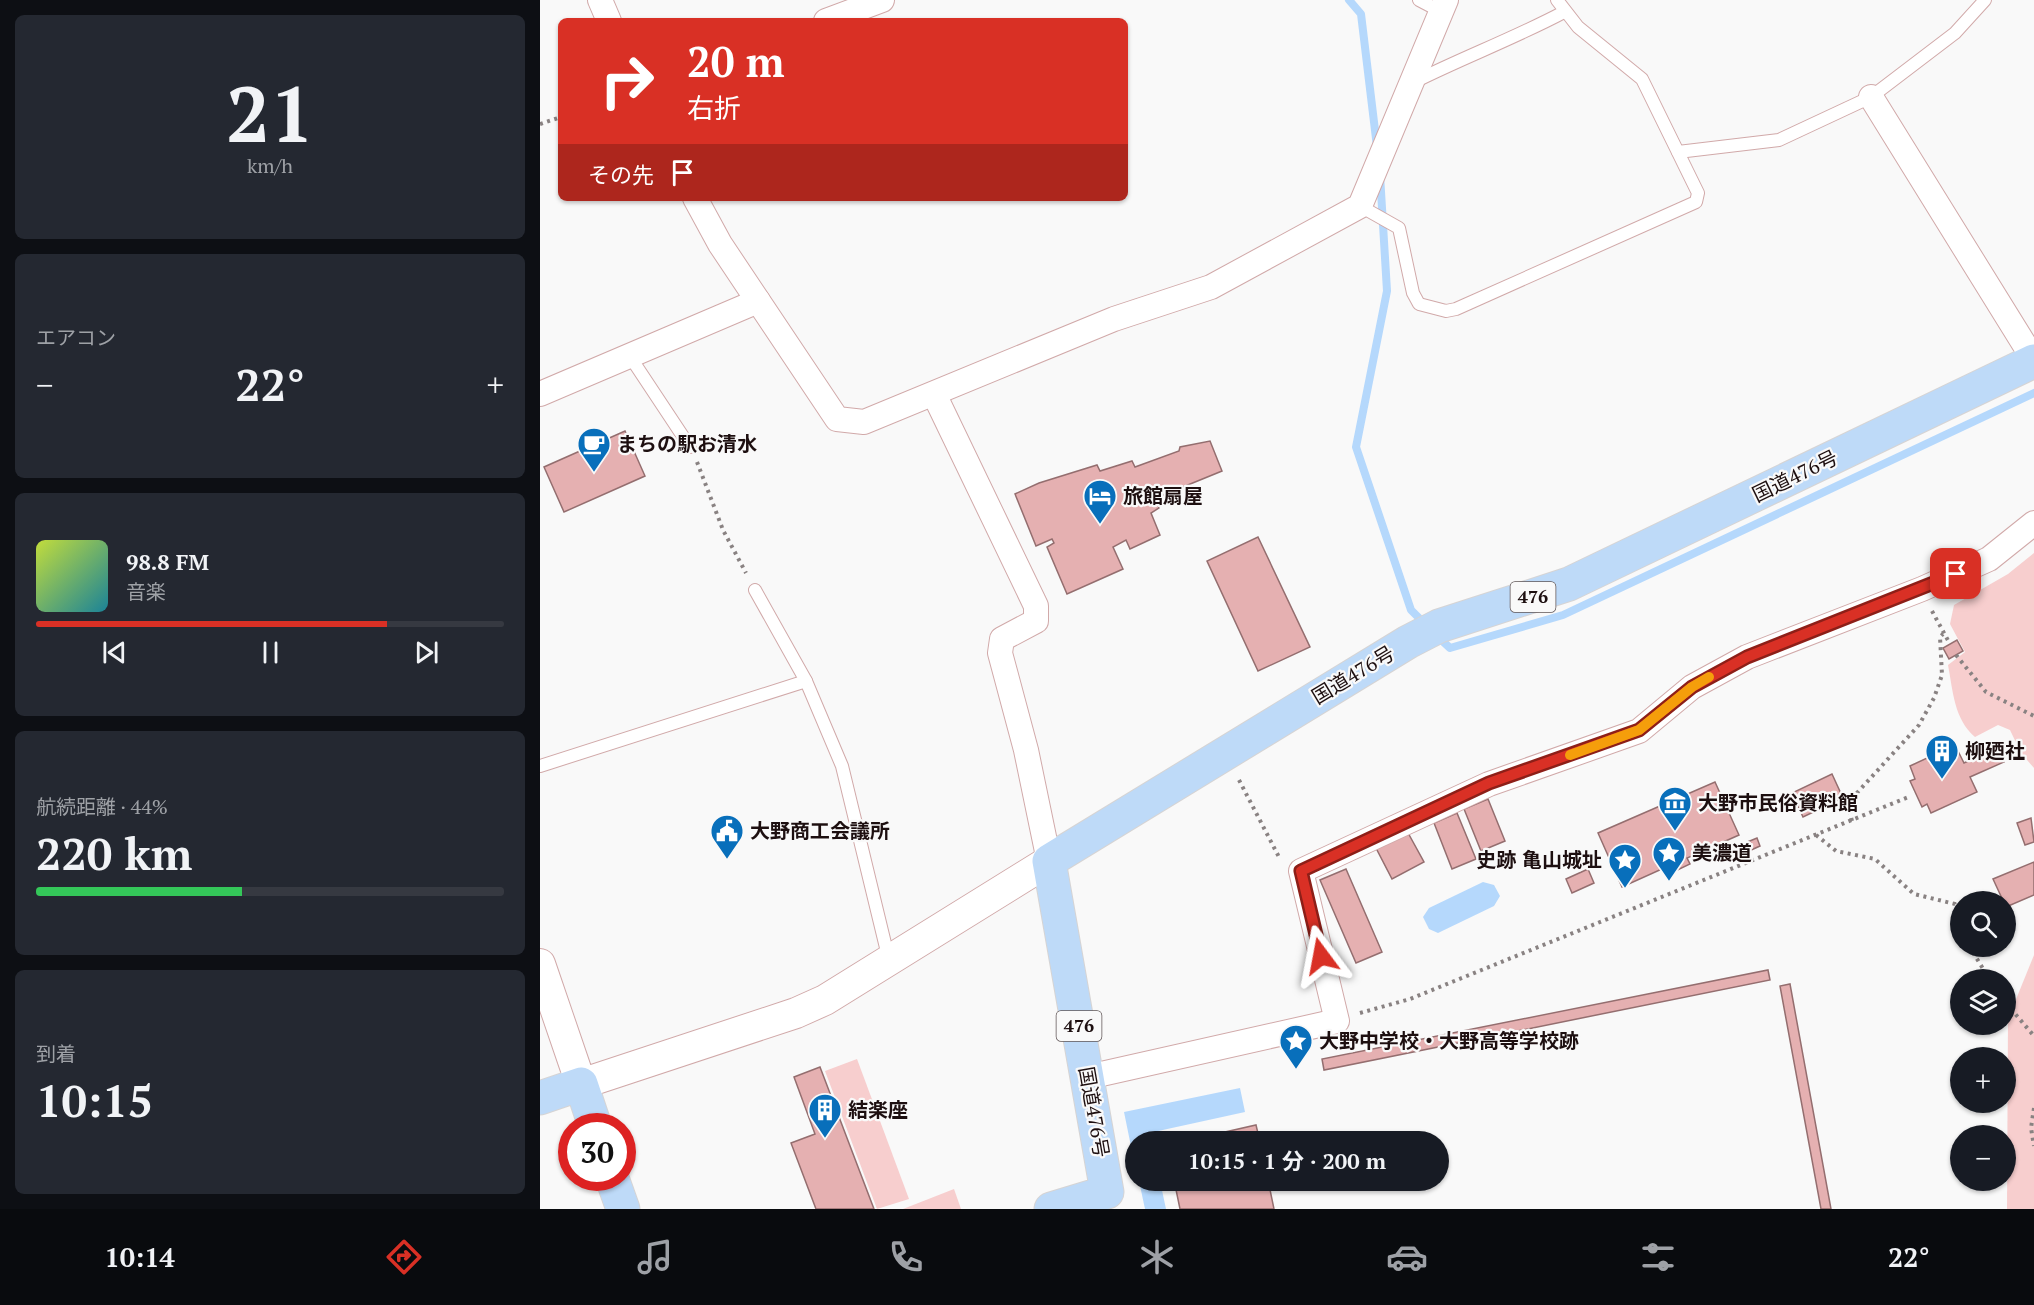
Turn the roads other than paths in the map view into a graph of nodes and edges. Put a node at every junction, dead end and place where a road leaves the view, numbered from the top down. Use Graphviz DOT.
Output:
graph roads {
  1 [pos="600,0"];
  2 [pos="882,0"];
  3 [pos="1557,0"];
  4 [pos="1985,0"];
  5 [pos="1435,4"];
  6 [pos="855,5"];
  7 [pos="1564,12"];
  8 [pos="608,18"];
  9 [pos="831,18"];
  10 [pos="1413,82"];
  11 [pos="1871,97"];
  12 [pos="1678,152"];
  13 [pos="697,201"];
  14 [pos="1360,206"];
  15 [pos="758,301"];
  16 [pos="629,355"];
  17 [pos="2034,360"];
  18 [pos="540,394"];
  19 [pos="934,394"];
  20 [pos="690,447"];
  21 [pos="2034,523"];
  22 [pos="755,590"];
  23 [pos="806,681"];
  24 [pos="540,766"];
  25 [pos="1049,861"];
  26 [pos="890,961"];
  27 [pos="540,964"];
  28 [pos="1088,1077"];
  29 [pos="581,1084"];
  30 [pos="540,1098"];
  31 [pos="591,1113"];
  32 [pos="616,1191"];
  33 [pos="1109,1200"];
  34 [pos="622,1209"];
  35 [pos="1051,1209"];
  1 -- 8 [label="street"];
  2 -- 6 [label="street"];
  3 -- 7 [label="lane"];
  4 -- 11 [label="lane"];
  5 -- 10 [label="street"];
  6 -- 9 [label="street"];
  7 -- 10 [label="lane"];
  7 -- 12 [label="lane"];
  10 -- 14 [label="street"];
  11 -- 12 [label="lane"];
  11 -- 17 [label="street"];
  12 -- 14 [label="lane"];
  13 -- 15 [label="street"];
  14 -- 19 [label="street"];
  15 -- 16 [label="street"];
  15 -- 19 [label="street"];
  16 -- 18 [label="street"];
  16 -- 20 [label="lane"];
  17 -- 25 [label="highway, 国道476号 / 476"];
  19 -- 25 [label="street"];
  21 -- 28 [label="street"];
  22 -- 23 [label="lane"];
  23 -- 24 [label="lane"];
  23 -- 26 [label="lane"];
  25 -- 26 [label="street"];
  25 -- 28 [label="highway, 国道476号 / 476"];
  26 -- 29 [label="street"];
  27 -- 29 [label="street"];
  28 -- 33 [label="highway, 国道476号 / 476"];
  29 -- 30 [label="highway"];
  29 -- 31 [label="highway"];
  32 -- 34 [label="highway"];
  33 -- 35 [label="highway, 国道476号 / 476"];
}
